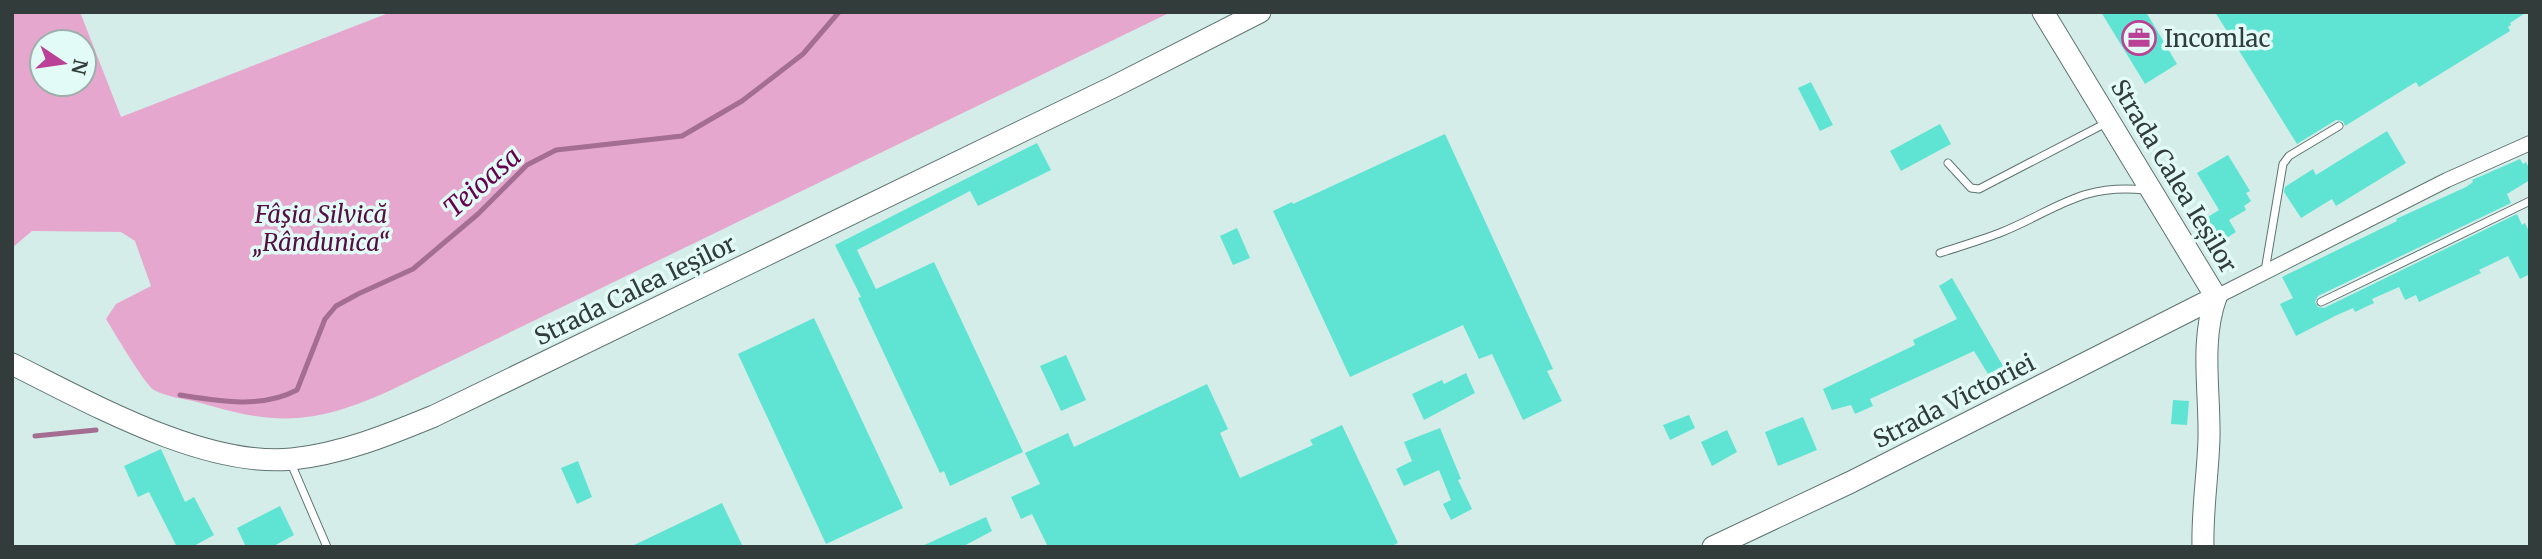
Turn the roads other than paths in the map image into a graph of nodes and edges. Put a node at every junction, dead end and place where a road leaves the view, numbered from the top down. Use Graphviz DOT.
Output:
graph roads {
  1 [pos="1260,12"];
  2 [pos="2043,12"];
  3 [pos="2109,121"];
  4 [pos="2339,126"];
  5 [pos="2530,143"];
  6 [pos="1948,163"];
  7 [pos="2152,191"];
  8 [pos="2530,201"];
  9 [pos="1940,253"];
  10 [pos="2265,271"];
  11 [pos="2216,297"];
  12 [pos="2321,302"];
  13 [pos="12,363"];
  14 [pos="289,459"];
  15 [pos="327,547"];
  16 [pos="1713,547"];
  17 [pos="2203,547"];
  1 -- 14 [label="street, Strada Calea Ieșilor"];
  2 -- 3 [label="street, Strada Calea Ieșilor"];
  3 -- 6 [label="lane"];
  3 -- 7 [label="street, Strada Calea Ieșilor"];
  4 -- 10 [label="lane"];
  5 -- 10 [label="street"];
  7 -- 9 [label="lane"];
  7 -- 11 [label="street, Strada Calea Ieșilor"];
  8 -- 12 [label="lane"];
  10 -- 11 [label="street"];
  11 -- 16 [label="street, Strada Victoriei"];
  11 -- 17 [label="street, Strada Calea Ieșilor"];
  13 -- 14 [label="street, Strada Calea Ieșilor"];
  14 -- 15 [label="lane"];
}
